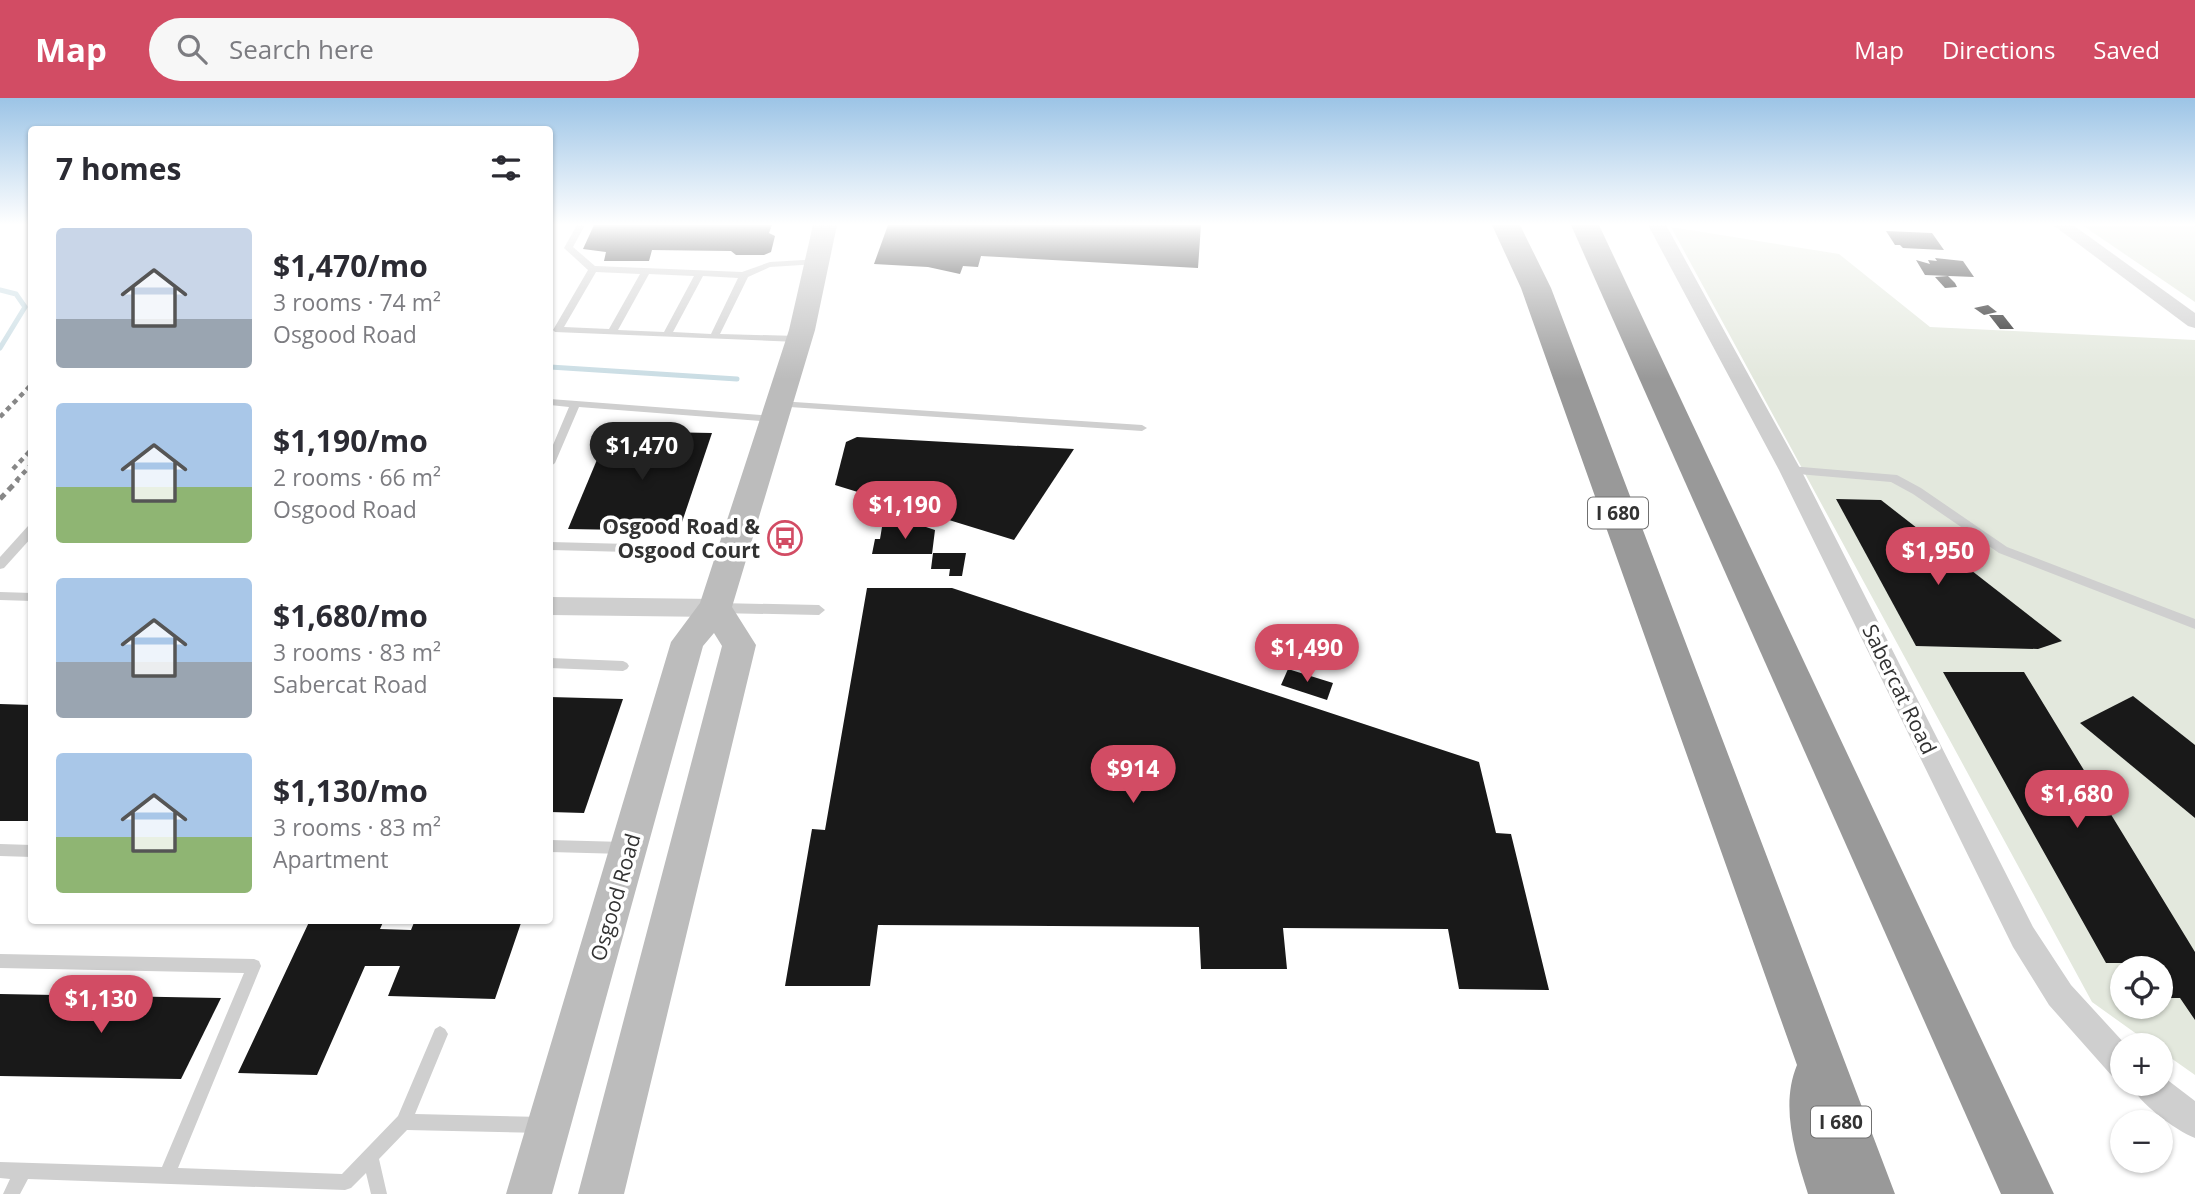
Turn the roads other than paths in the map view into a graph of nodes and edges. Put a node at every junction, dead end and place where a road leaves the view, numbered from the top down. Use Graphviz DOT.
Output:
graph roads {
  1 [pos="589,276"];
  2 [pos="643,276"];
  3 [pos="698,276"];
  4 [pos="743,276"];
  5 [pos="814,276"];
  6 [pos="1530,276"];
  7 [pos="1608,276"];
  8 [pos="1685,276"];
  9 [pos="2132,276"];
  10 [pos="2195,322"];
  11 [pos="612,332"];
  12 [pos="667,335"];
  13 [pos="714,337"];
  14 [pos="799,339"];
  15 [pos="553,402"];
  16 [pos="575,404"];
  17 [pos="776,412"];
  18 [pos="1142,428"];
  19 [pos="553,456"];
  20 [pos="1790,470"];
  21 [pos="28,534"];
  22 [pos="553,547"];
  23 [pos="669,549"];
  24 [pos="0,565"];
  25 [pos="0,596"];
  26 [pos="28,597"];
  27 [pos="553,606"];
  28 [pos="715,608"];
  29 [pos="819,610"];
  30 [pos="2195,624"];
  31 [pos="553,663"];
  32 [pos="622,666"];
  33 [pos="553,846"];
  34 [pos="628,848"];
  35 [pos="0,850"];
  36 [pos="28,850"];
  37 [pos="0,961"];
  38 [pos="440,1034"];
  39 [pos="1814,1051"];
  40 [pos="2110,1051"];
  41 [pos="2162,1096"];
  42 [pos="404,1122"];
  43 [pos="2195,1122"];
  44 [pos="550,1125"];
  45 [pos="370,1157"];
  46 [pos="0,1171"];
  47 [pos="23,1171"];
  48 [pos="166,1177"];
  49 [pos="11,1194"];
  50 [pos="379,1194"];
  51 [pos="529,1194"];
  52 [pos="601,1194"];
  53 [pos="1835,1194"];
  54 [pos="1868,1194"];
  55 [pos="2028,1194"];
  1 -- 11 [label="lane"];
  2 -- 11 [label="lane"];
  3 -- 12 [label="lane"];
  4 -- 13 [label="lane"];
  5 -- 14 [label="main road, Osgood Road"];
  6 -- 39 [label="highway, I 680"];
  7 -- 55 [label="highway"];
  8 -- 20 [label="street, Sabercat Road"];
  9 -- 10 [label="street"];
  11 -- 12 [label="lane"];
  12 -- 13 [label="lane"];
  13 -- 14 [label="lane"];
  14 -- 17 [label="main road, Osgood Road"];
  15 -- 16 [label="lane"];
  16 -- 17 [label="lane"];
  16 -- 19 [label="lane"];
  17 -- 18 [label="lane"];
  17 -- 28 [label="main road, Osgood Road"];
  20 -- 30 [label="lane"];
  20 -- 40 [label="street, Sabercat Road"];
  21 -- 24 [label="lane"];
  22 -- 23 [label="lane"];
  25 -- 26 [label="lane"];
  27 -- 28 [label="street"];
  28 -- 29 [label="lane"];
  28 -- 34 [label="main road, Osgood Road"];
  28 -- 52 [label="main road"];
  31 -- 32 [label="lane"];
  33 -- 34 [label="lane"];
  34 -- 44 [label="main road, Osgood Road"];
  35 -- 36 [label="lane"];
  37 -- 48 [label="lane"];
  38 -- 42 [label="lane"];
  39 -- 53 [label="highway"];
  39 -- 54 [label="highway, I 680"];
  41 -- 43 [label="street"];
  42 -- 44 [label="lane"];
  42 -- 45 [label="lane"];
  44 -- 51 [label="main road, Osgood Road"];
  45 -- 48 [label="lane"];
  45 -- 50 [label="lane"];
  46 -- 47 [label="lane"];
  47 -- 48 [label="lane"];
  47 -- 49 [label="lane"];
}
